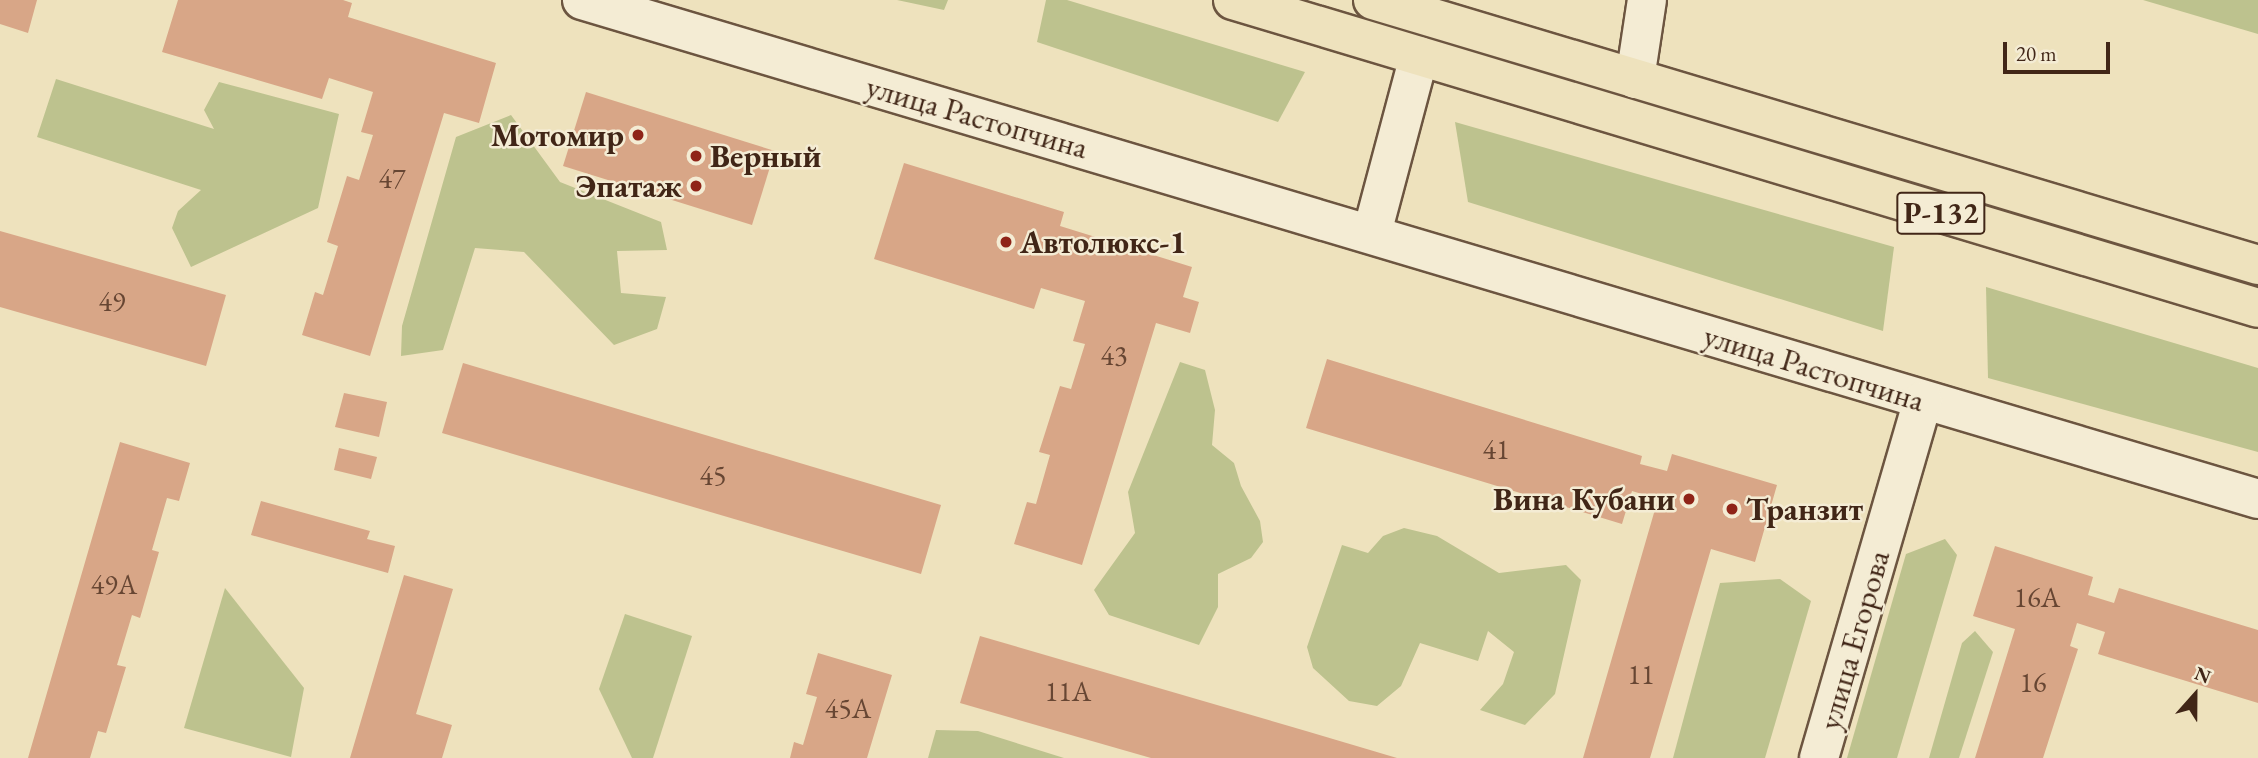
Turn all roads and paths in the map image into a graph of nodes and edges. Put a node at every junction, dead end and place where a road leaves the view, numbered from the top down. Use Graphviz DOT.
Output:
graph roads {
  1 [pos="582,0"];
  2 [pos="1233,0"];
  3 [pos="1373,0"];
  4 [pos="1647,0"];
  5 [pos="1419,55"];
  6 [pos="1635,79"];
  7 [pos="1372,233"];
  8 [pos="2258,265"];
  9 [pos="2258,308"];
  10 [pos="1923,401"];
  11 [pos="2258,499"];
  12 [pos="1819,758"];
  1 -- 7 [label="street, улица Растопчина"];
  2 -- 5 [label="highway, Р-132"];
  3 -- 6 [label="highway, Р-132"];
  4 -- 6 [label="street"];
  5 -- 7 [label="street"];
  5 -- 9 [label="highway, Р-132"];
  6 -- 8 [label="highway, Р-132"];
  7 -- 10 [label="street, улица Растопчина"];
  10 -- 11 [label="street, улица Растопчина"];
  10 -- 12 [label="street, улица Егорова"];
}
